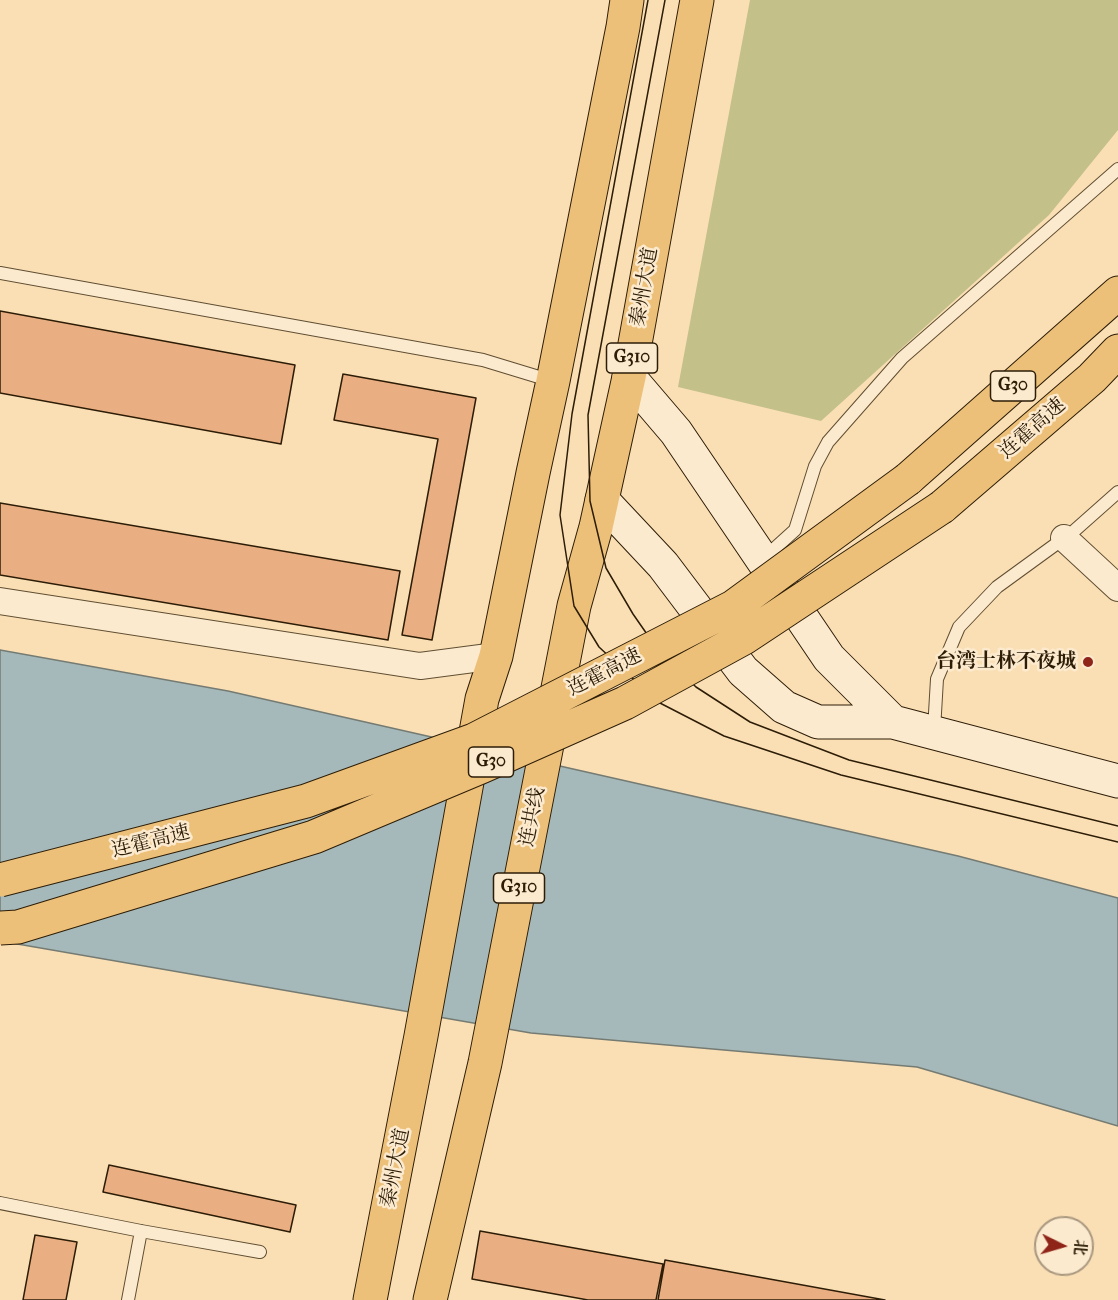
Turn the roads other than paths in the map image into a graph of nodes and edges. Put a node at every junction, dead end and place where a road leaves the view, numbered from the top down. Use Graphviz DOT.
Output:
graph roads {
  1 [pos="627,0"];
  2 [pos="697,0"];
  3 [pos="1118,169"];
  4 [pos="0,273"];
  5 [pos="1118,293"];
  6 [pos="1118,351"];
  7 [pos="628,377"];
  8 [pos="553,381"];
  9 [pos="1118,492"];
  10 [pos="602,500"];
  11 [pos="1064,538"];
  12 [pos="763,560"];
  13 [pos="1118,588"];
  14 [pos="0,601"];
  15 [pos="496,656"];
  16 [pos="553,713"];
  17 [pos="893,722"];
  18 [pos="933,734"];
  19 [pos="1118,782"];
  20 [pos="0,880"];
  21 [pos="0,928"];
  22 [pos="0,1203"];
  23 [pos="141,1231"];
  24 [pos="260,1252"];
  25 [pos="128,1300"];
  26 [pos="370,1300"];
  27 [pos="430,1300"];
  1 -- 8 [label="highway"];
  2 -- 7 [label="highway, 秦州大道 / G310"];
  3 -- 12 [label="lane"];
  4 -- 8 [label="lane"];
  5 -- 20 [label="highway, 连霍高速 / G30, bridge"];
  6 -- 21 [label="highway, 连霍高速 / G30, bridge"];
  7 -- 10 [label="highway, 秦州大道 / G310"];
  7 -- 12 [label="main road"];
  8 -- 15 [label="highway"];
  9 -- 11 [label="lane"];
  10 -- 16 [label="highway, 秦州大道 / G310"];
  10 -- 17 [label="main road"];
  11 -- 13 [label="street"];
  11 -- 18 [label="lane"];
  12 -- 17 [label="main road"];
  14 -- 15 [label="street"];
  15 -- 26 [label="highway, 秦州大道, bridge"];
  16 -- 27 [label="highway, 连共线 / G310"];
  17 -- 18 [label="main road"];
  18 -- 19 [label="main road"];
  22 -- 23 [label="lane"];
  23 -- 24 [label="lane"];
  23 -- 25 [label="lane"];
}
